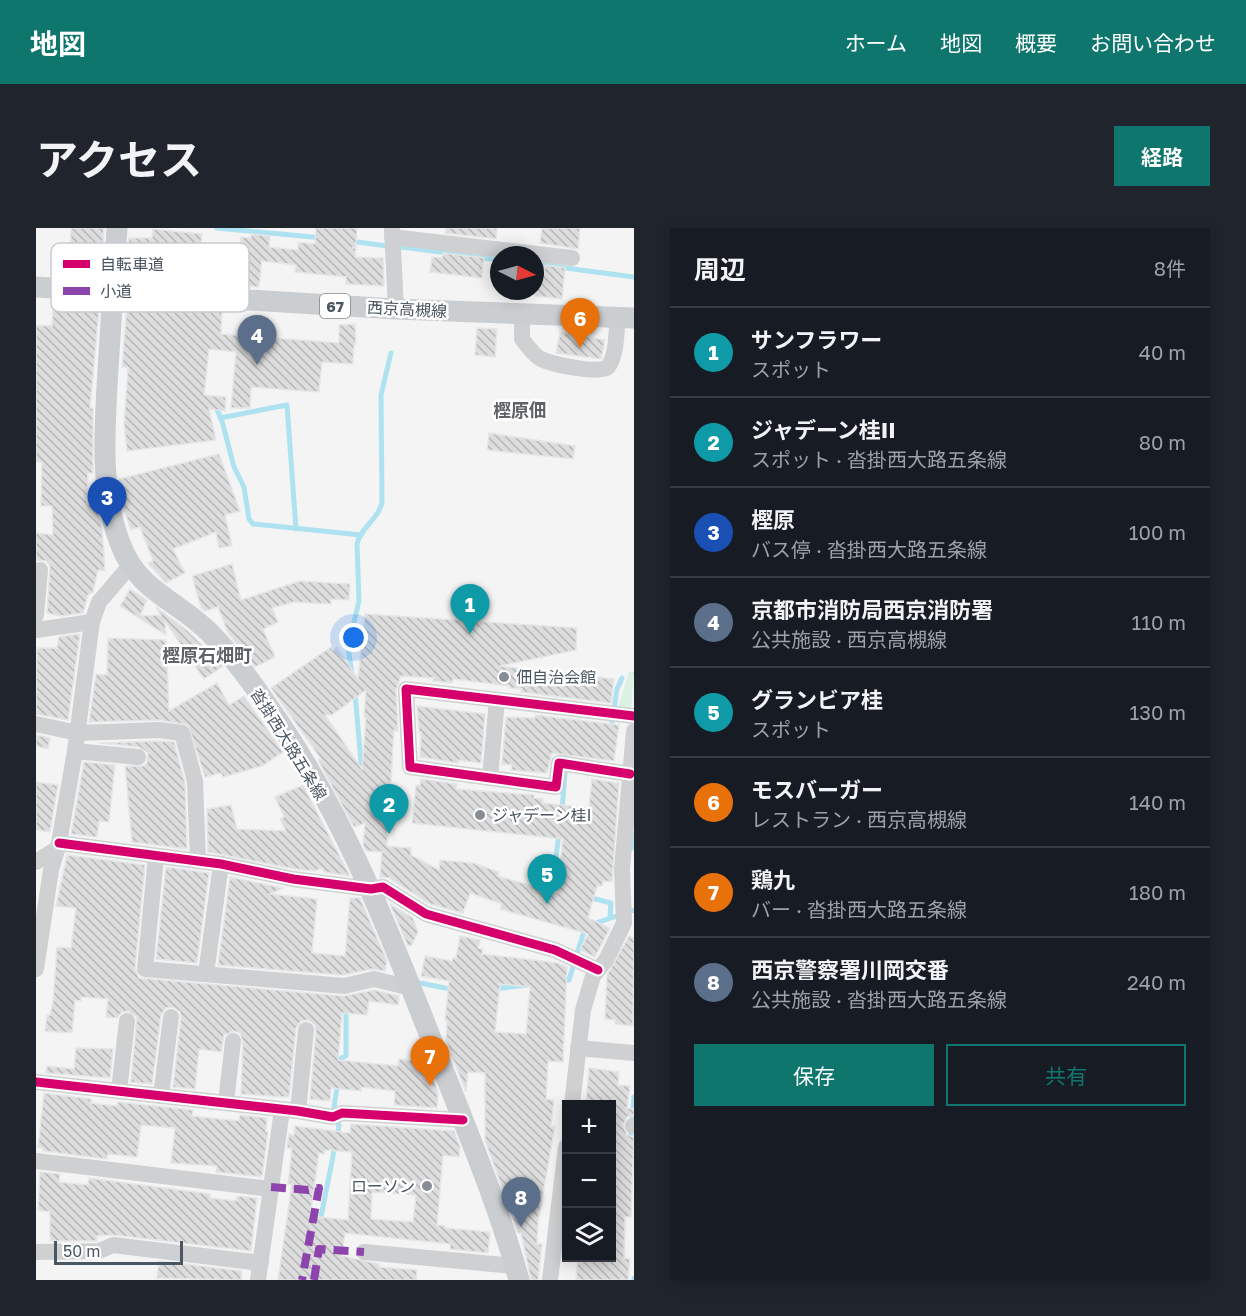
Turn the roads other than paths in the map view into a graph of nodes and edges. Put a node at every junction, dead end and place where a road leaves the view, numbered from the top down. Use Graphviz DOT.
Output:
graph roads {
  1 [pos="117,228"];
  2 [pos="392,232"];
  3 [pos="116,243"];
  4 [pos="572,258"];
  5 [pos="36,287"];
  6 [pos="51,288"];
  7 [pos="249,300"];
  8 [pos="396,309"];
  9 [pos="112,312"];
  10 [pos="522,314"];
  11 [pos="626,317"];
  12 [pos="129,567"];
  13 [pos="40,570"];
  14 [pos="36,615"];
  15 [pos="92,622"];
  16 [pos="36,630"];
  17 [pos="497,700"];
  18 [pos="634,716"];
  19 [pos="36,724"];
  20 [pos="634,731"];
  21 [pos="78,733"];
  22 [pos="633,748"];
  23 [pos="75,751"];
  24 [pos="138,757"];
  25 [pos="630,774"];
  26 [pos="490,777"];
  27 [pos="629,827"];
  28 [pos="58,846"];
  29 [pos="156,857"];
  30 [pos="198,861"];
  31 [pos="36,862"];
  32 [pos="221,864"];
  33 [pos="628,870"];
  34 [pos="371,890"];
  35 [pos="626,915"];
  36 [pos="36,969"];
  37 [pos="598,970"];
  38 [pos="206,974"];
  39 [pos="411,988"];
  40 [pos="171,1017"];
  41 [pos="127,1021"];
  42 [pos="306,1030"];
  43 [pos="233,1041"];
  44 [pos="578,1048"];
  45 [pos="634,1053"];
  46 [pos="36,1082"];
  47 [pos="119,1091"];
  48 [pos="161,1096"];
  49 [pos="572,1100"];
  50 [pos="226,1103"];
  51 [pos="290,1110"];
  52 [pos="463,1120"];
  53 [pos="566,1154"];
  54 [pos="36,1161"];
  55 [pos="271,1189"];
  56 [pos="36,1252"];
  57 [pos="364,1252"];
  58 [pos="261,1263"];
  59 [pos="517,1273"];
  60 [pos="258,1280"];
  61 [pos="550,1280"];
  1 -- 3 [label="main road, 沓掛西大路五条線"];
  2 -- 4 [label="street"];
  2 -- 8 [label="street"];
  5 -- 6 [label="main road, 西京高槻線 / 67"];
  7 -- 8 [label="main road, 西京高槻線 / 67"];
  8 -- 10 [label="main road, 西京高槻線 / 67"];
  9 -- 12 [label="main road, 沓掛西大路五条線"];
  10 -- 11 [label="main road, 西京高槻線 / 67"];
  10 -- 11 [label="street"];
  12 -- 15 [label="street"];
  12 -- 34 [label="main road, 沓掛西大路五条線"];
  13 -- 14 [label="street"];
  15 -- 16 [label="street"];
  15 -- 21 [label="street"];
  17 -- 18 [label="street"];
  17 -- 26 [label="street"];
  17 -- 26 [label="street"];
  19 -- 21 [label="street"];
  20 -- 22 [label="street"];
  21 -- 23 [label="street"];
  21 -- 30 [label="street"];
  22 -- 25 [label="street"];
  23 -- 24 [label="street"];
  23 -- 28 [label="street"];
  25 -- 26 [label="street"];
  25 -- 27 [label="street"];
  27 -- 33 [label="street"];
  28 -- 29 [label="street"];
  28 -- 31 [label="street"];
  28 -- 36 [label="street"];
  29 -- 30 [label="street"];
  29 -- 38 [label="street"];
  30 -- 32 [label="street"];
  32 -- 34 [label="street"];
  32 -- 38 [label="street"];
  33 -- 35 [label="street"];
  34 -- 37 [label="street"];
  34 -- 39 [label="main road, 沓掛西大路五条線"];
  35 -- 37 [label="street"];
  37 -- 44 [label="street"];
  38 -- 39 [label="street"];
  39 -- 52 [label="main road, 沓掛西大路五条線"];
  40 -- 48 [label="street"];
  41 -- 47 [label="street"];
  42 -- 51 [label="street"];
  43 -- 50 [label="street"];
  44 -- 45 [label="street"];
  44 -- 49 [label="street"];
  46 -- 47 [label="street"];
  47 -- 48 [label="street"];
  48 -- 50 [label="street"];
  50 -- 51 [label="street"];
  51 -- 52 [label="street"];
  51 -- 55 [label="street"];
  52 -- 59 [label="main road, 沓掛西大路五条線"];
  53 -- 61 [label="street"];
  54 -- 55 [label="street"];
  55 -- 58 [label="street"];
  56 -- 58 [label="street"];
  57 -- 59 [label="street"];
  58 -- 60 [label="street"];
}
